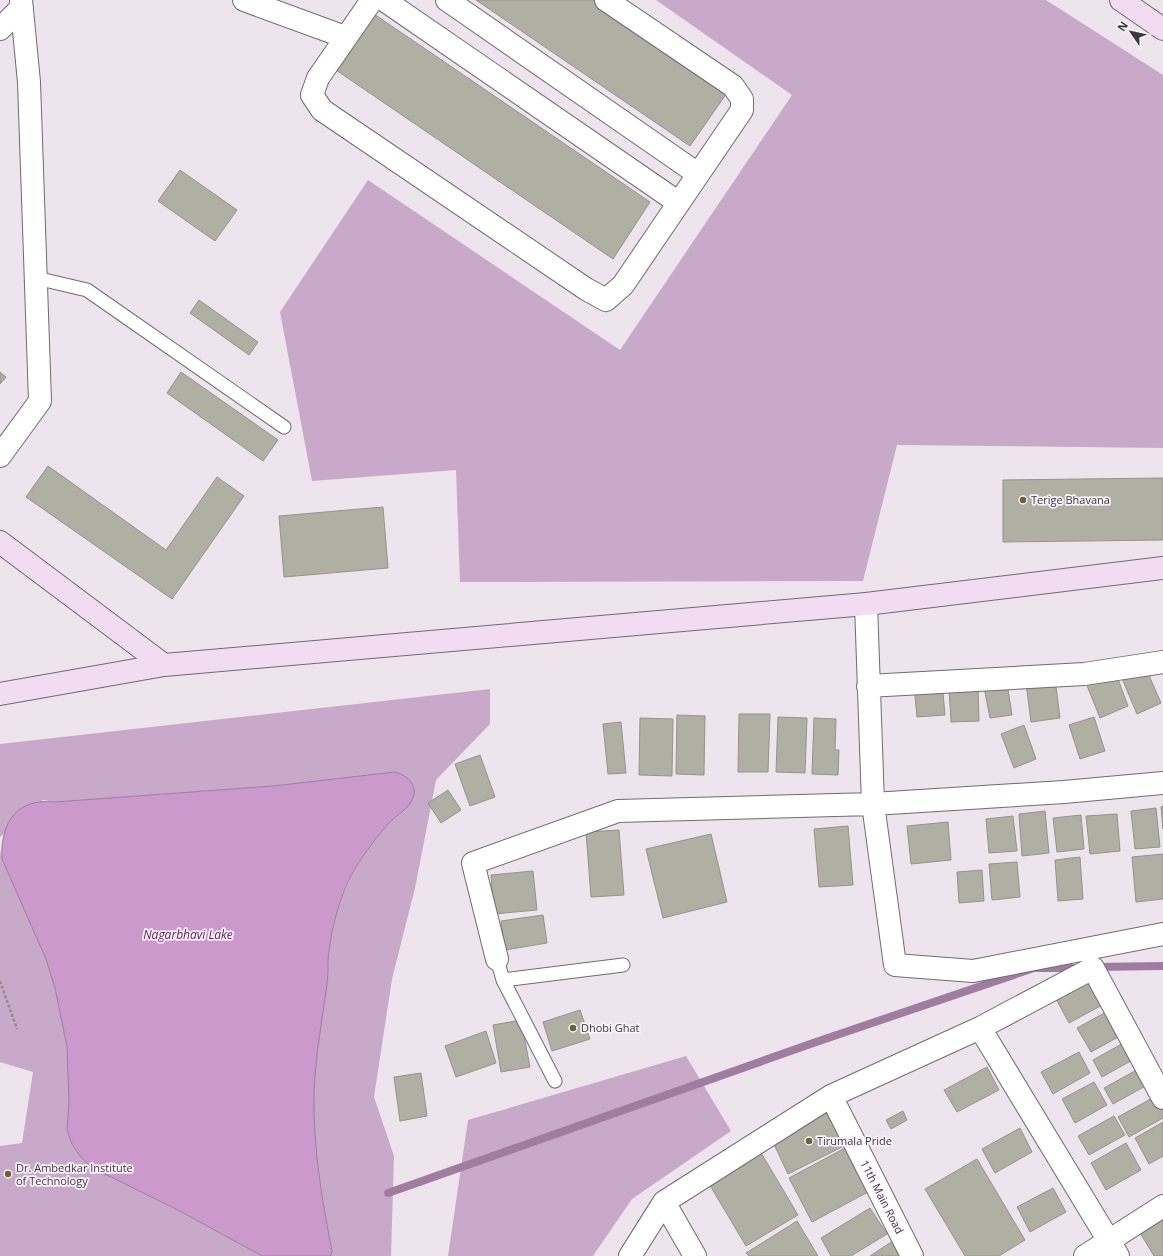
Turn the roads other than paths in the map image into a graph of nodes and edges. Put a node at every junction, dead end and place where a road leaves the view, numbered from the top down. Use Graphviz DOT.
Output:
graph roads {
  1 [pos="244,0"];
  2 [pos="372,0"];
  3 [pos="384,0"];
  4 [pos="447,0"];
  5 [pos="606,0"];
  6 [pos="1121,0"];
  7 [pos="22,4"];
  8 [pos="0,29"];
  9 [pos="1163,29"];
  10 [pos="345,37"];
  11 [pos="698,174"];
  12 [pos="679,203"];
  13 [pos="36,278"];
  14 [pos="284,427"];
  15 [pos="0,456"];
  16 [pos="0,542"];
  17 [pos="1163,568"];
  18 [pos="866,604"];
  19 [pos="1163,662"];
  20 [pos="164,665"];
  21 [pos="868,686"];
  22 [pos="0,694"];
  23 [pos="1163,784"];
  24 [pos="873,804"];
  25 [pos="1163,934"];
  26 [pos="623,965"];
  27 [pos="500,969"];
  28 [pos="980,1028"];
  29 [pos="555,1081"];
  30 [pos="831,1096"];
  31 [pos="1163,1098"];
  32 [pos="664,1202"];
  33 [pos="1163,1206"];
  34 [pos="1114,1248"];
  35 [pos="630,1256"];
  36 [pos="695,1256"];
  37 [pos="912,1256"];
  38 [pos="1085,1256"];
  1 -- 10 [label="street"];
  2 -- 10 [label="street"];
  3 -- 12 [label="street"];
  4 -- 11 [label="street"];
  5 -- 11 [label="street"];
  6 -- 9 [label="street"];
  7 -- 8 [label="street"];
  7 -- 13 [label="street"];
  10 -- 12 [label="street"];
  11 -- 12 [label="street"];
  13 -- 14 [label="lane"];
  13 -- 15 [label="street"];
  16 -- 20 [label="street"];
  17 -- 18 [label="street"];
  18 -- 20 [label="street"];
  18 -- 21 [label="street"];
  19 -- 21 [label="street"];
  20 -- 22 [label="street"];
  21 -- 24 [label="street"];
  23 -- 24 [label="street"];
  24 -- 25 [label="street"];
  24 -- 27 [label="street"];
  26 -- 27 [label="lane"];
  27 -- 29 [label="lane"];
  28 -- 30 [label="street"];
  28 -- 31 [label="street"];
  28 -- 34 [label="street"];
  30 -- 32 [label="street"];
  30 -- 37 [label="street, 11th Main Road"];
  32 -- 35 [label="street"];
  32 -- 36 [label="street"];
  33 -- 34 [label="street"];
  34 -- 38 [label="street"];
}
